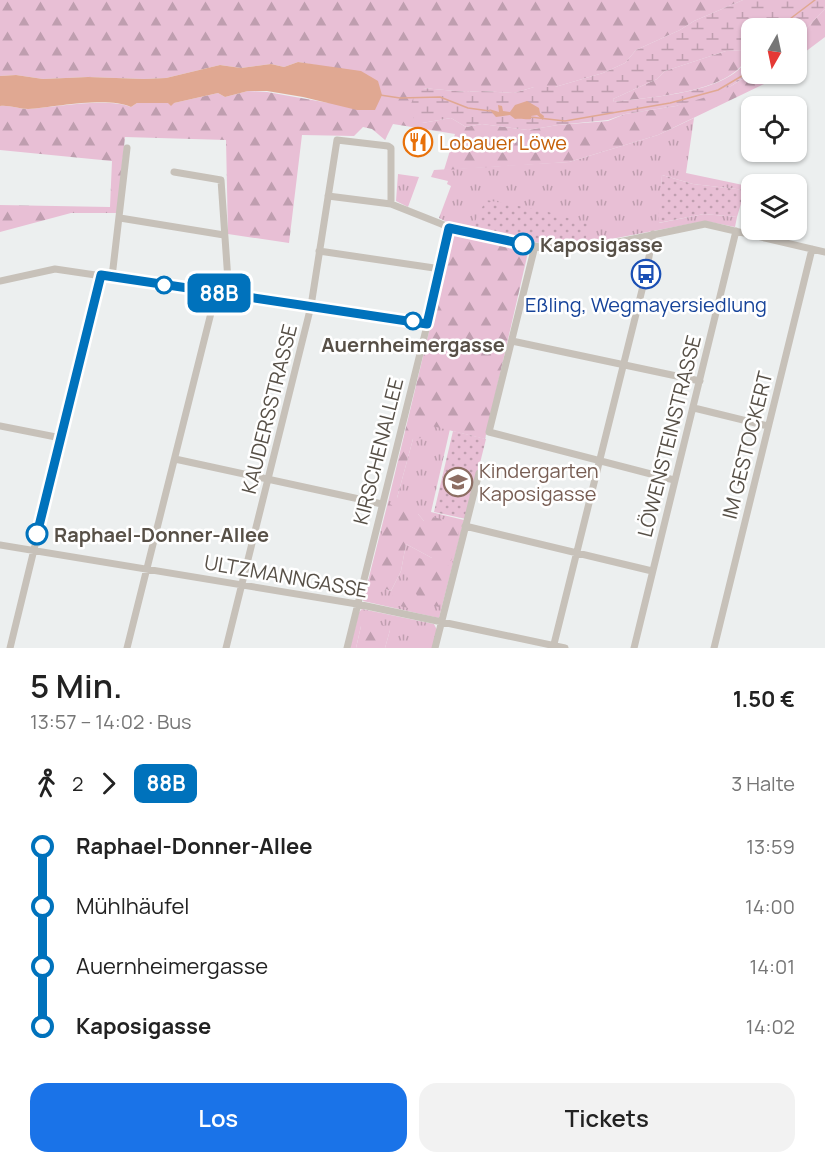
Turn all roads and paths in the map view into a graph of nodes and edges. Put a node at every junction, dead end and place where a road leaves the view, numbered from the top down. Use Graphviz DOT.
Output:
graph roads {
  1 [pos="127,148"];
  2 [pos="174,172"];
  3 [pos="328,196"];
  4 [pos="391,204"];
  5 [pos="120,218"];
  6 [pos="449,228"];
  7 [pos="736,231"];
  8 [pos="653,234"];
  9 [pos="224,235"];
  10 [pos="535,246"];
  11 [pos="812,249"];
  12 [pos="319,251"];
  13 [pos="825,252"];
  14 [pos="441,269"];
  15 [pos="101,275"];
  16 [pos="112,277"];
  17 [pos="0,281"];
  18 [pos="216,293"];
  19 [pos="229,295"];
  20 [pos="311,306"];
  21 [pos="427,324"];
  22 [pos="512,341"];
  23 [pos="623,365"];
  24 [pos="700,381"];
  25 [pos="694,408"];
  26 [pos="0,426"];
  27 [pos="768,426"];
  28 [pos="61,438"];
  29 [pos="175,459"];
  30 [pos="600,461"];
  31 [pos="479,473"];
  32 [pos="269,479"];
  33 [pos="674,480"];
  34 [pos="382,504"];
  35 [pos="465,526"];
  36 [pos="0,545"];
  37 [pos="33,550"];
  38 [pos="577,553"];
  39 [pos="146,569"];
  40 [pos="652,571"];
  41 [pos="242,585"];
  42 [pos="357,604"];
  43 [pos="441,622"];
  44 [pos="553,647"];
  45 [pos="10,648"];
  46 [pos="127,648"];
  47 [pos="226,648"];
  48 [pos="347,648"];
  49 [pos="435,648"];
  50 [pos="565,648"];
  51 [pos="634,648"];
  52 [pos="714,648"];
  1 -- 5 [label="street"];
  2 -- 9 [label="street"];
  3 -- 4 [label="street"];
  3 -- 4 [label="street, KAUDERSSTRASSE"];
  3 -- 12 [label="street, KAUDERSSTRASSE"];
  4 -- 6 [label="street"];
  5 -- 9 [label="street"];
  5 -- 16 [label="street"];
  6 -- 10 [label="street"];
  6 -- 14 [label="street, KIRSCHENALLEE"];
  7 -- 8 [label="street"];
  7 -- 11 [label="street"];
  7 -- 24 [label="street, LÖWENSTEINSTRASSE"];
  8 -- 10 [label="street"];
  8 -- 23 [label="street"];
  9 -- 19 [label="street"];
  10 -- 22 [label="street"];
  11 -- 13 [label="street"];
  11 -- 27 [label="street, IM GESTOCKERT"];
  12 -- 14 [label="street"];
  12 -- 20 [label="street, KAUDERSSTRASSE"];
  14 -- 21 [label="street, KIRSCHENALLEE"];
  15 -- 16 [label="street"];
  15 -- 17 [label="street"];
  15 -- 28 [label="street"];
  16 -- 18 [label="street"];
  18 -- 19 [label="street"];
  18 -- 29 [label="street"];
  19 -- 20 [label="street"];
  20 -- 21 [label="street"];
  20 -- 32 [label="street, KAUDERSSTRASSE"];
  21 -- 34 [label="street, KIRSCHENALLEE"];
  22 -- 23 [label="street"];
  22 -- 30 [label="street"];
  23 -- 24 [label="street"];
  23 -- 30 [label="street"];
  24 -- 25 [label="street, LÖWENSTEINSTRASSE"];
  25 -- 27 [label="street"];
  25 -- 33 [label="street, LÖWENSTEINSTRASSE"];
  26 -- 28 [label="street"];
  27 -- 52 [label="street, IM GESTOCKERT"];
  28 -- 37 [label="street"];
  29 -- 32 [label="street"];
  29 -- 39 [label="street"];
  30 -- 33 [label="street"];
  30 -- 38 [label="street"];
  31 -- 35 [label="street"];
  32 -- 34 [label="street"];
  32 -- 41 [label="street, KAUDERSSTRASSE"];
  33 -- 40 [label="street, LÖWENSTEINSTRASSE"];
  34 -- 42 [label="street, KIRSCHENALLEE"];
  35 -- 38 [label="street"];
  35 -- 43 [label="street"];
  36 -- 37 [label="street, ULTZMANNGASSE"];
  37 -- 39 [label="street, ULTZMANNGASSE"];
  37 -- 45 [label="street"];
  38 -- 40 [label="street"];
  38 -- 44 [label="street"];
  39 -- 41 [label="street, ULTZMANNGASSE"];
  39 -- 46 [label="street"];
  40 -- 51 [label="street, LÖWENSTEINSTRASSE"];
  41 -- 42 [label="street, ULTZMANNGASSE"];
  41 -- 47 [label="street, KAUDERSSTRASSE"];
  42 -- 43 [label="street, ULTZMANNGASSE"];
  42 -- 48 [label="street, KIRSCHENALLEE"];
  43 -- 44 [label="street, ULTZMANNGASSE"];
  43 -- 49 [label="street"];
  44 -- 50 [label="street, ULTZMANNGASSE"];
}
